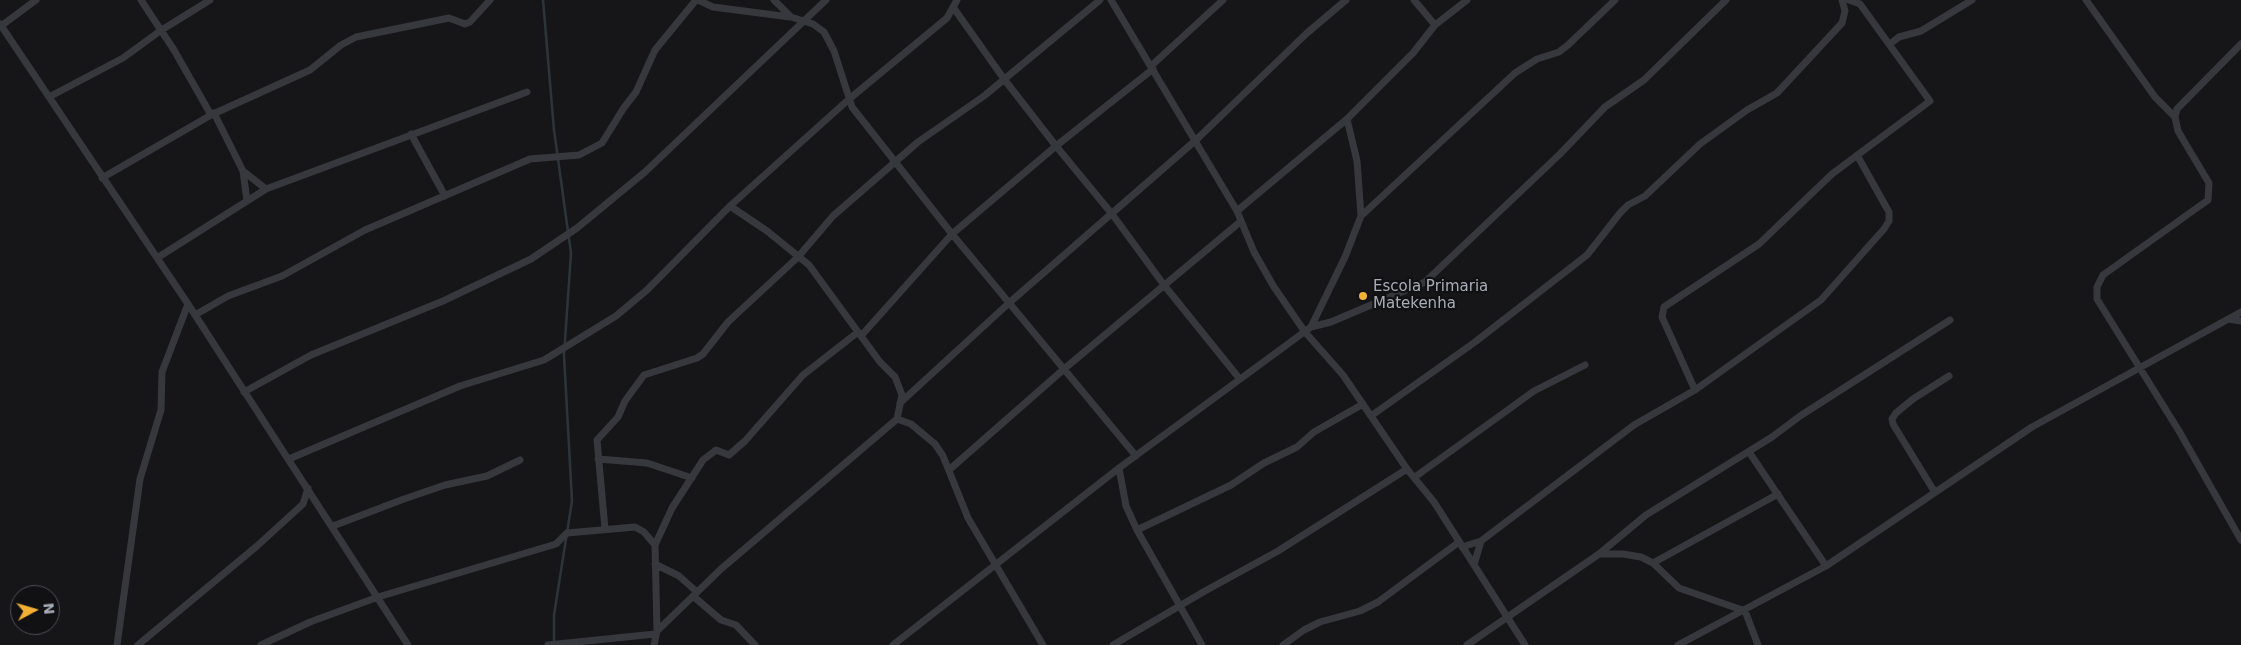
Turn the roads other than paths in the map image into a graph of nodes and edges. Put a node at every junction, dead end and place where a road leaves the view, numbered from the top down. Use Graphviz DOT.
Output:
graph roads {
  1 [pos="36,0"];
  2 [pos="142,0"];
  3 [pos="210,0"];
  4 [pos="490,0"];
  5 [pos="697,0"];
  6 [pos="774,0"];
  7 [pos="826,0"];
  8 [pos="1100,0"];
  9 [pos="1112,0"];
  10 [pos="1224,0"];
  11 [pos="1346,0"];
  12 [pos="1414,0"];
  13 [pos="1467,0"];
  14 [pos="1615,0"];
  15 [pos="1726,0"];
  16 [pos="1842,0"];
  17 [pos="1849,0"];
  18 [pos="1972,0"];
  19 [pos="2086,0"];
  20 [pos="955,3"];
  21 [pos="791,17"];
  22 [pos="804,21"];
  23 [pos="1,25"];
  24 [pos="1435,25"];
  25 [pos="160,30"];
  26 [pos="1890,44"];
  27 [pos="2241,44"];
  28 [pos="1152,68"];
  29 [pos="1004,79"];
  30 [pos="526,92"];
  31 [pos="49,97"];
  32 [pos="848,100"];
  33 [pos="212,114"];
  34 [pos="2175,117"];
  35 [pos="1347,119"];
  36 [pos="411,134"];
  37 [pos="1196,140"];
  38 [pos="1056,146"];
  39 [pos="1857,155"];
  40 [pos="895,163"];
  41 [pos="244,171"];
  42 [pos="102,178"];
  43 [pos="266,190"];
  44 [pos="445,196"];
  45 [pos="247,201"];
  46 [pos="730,206"];
  47 [pos="1237,210"];
  48 [pos="1112,214"];
  49 [pos="1360,216"];
  50 [pos="1240,222"];
  51 [pos="952,234"];
  52 [pos="798,257"];
  53 [pos="157,258"];
  54 [pos="1164,285"];
  55 [pos="1009,303"];
  56 [pos="188,304"];
  57 [pos="2241,312"];
  58 [pos="195,315"];
  59 [pos="2228,319"];
  60 [pos="1950,320"];
  61 [pos="2241,322"];
  62 [pos="1308,330"];
  63 [pos="859,334"];
  64 [pos="1585,365"];
  65 [pos="1064,369"];
  66 [pos="2139,369"];
  67 [pos="1949,376"];
  68 [pos="1239,378"];
  69 [pos="1695,390"];
  70 [pos="244,392"];
  71 [pos="900,403"];
  72 [pos="1363,404"];
  73 [pos="1371,416"];
  74 [pos="897,419"];
  75 [pos="1749,452"];
  76 [pos="1136,456"];
  77 [pos="290,459"];
  78 [pos="598,459"];
  79 [pos="520,460"];
  80 [pos="1119,468"];
  81 [pos="1407,469"];
  82 [pos="949,470"];
  83 [pos="1415,477"];
  84 [pos="692,478"];
  85 [pos="308,488"];
  86 [pos="1934,491"];
  87 [pos="1778,494"];
  88 [pos="303,504"];
  89 [pos="318,505"];
  90 [pos="333,526"];
  91 [pos="605,529"];
  92 [pos="1137,530"];
  93 [pos="2241,540"];
  94 [pos="1481,541"];
  95 [pos="656,545"];
  96 [pos="1461,545"];
  97 [pos="1600,554"];
  98 [pos="1653,563"];
  99 [pos="655,564"];
  100 [pos="1474,565"];
  101 [pos="997,566"];
  102 [pos="1826,566"];
  103 [pos="695,594"];
  104 [pos="378,597"];
  105 [pos="1179,606"];
  106 [pos="1744,611"];
  107 [pos="1509,619"];
  108 [pos="656,632"];
  109 [pos="116,645"];
  110 [pos="138,645"];
  111 [pos="260,645"];
  112 [pos="408,645"];
  113 [pos="548,645"];
  114 [pos="654,645"];
  115 [pos="755,645"];
  116 [pos="893,645"];
  117 [pos="1043,645"];
  118 [pos="1113,645"];
  119 [pos="1202,645"];
  120 [pos="1283,645"];
  121 [pos="1467,645"];
  122 [pos="1525,645"];
  123 [pos="1678,645"];
  124 [pos="1758,645"];
  1 -- 23 [label="street"];
  2 -- 25 [label="street"];
  3 -- 25 [label="street"];
  4 -- 33 [label="street"];
  5 -- 21 [label="street"];
  5 -- 44 [label="street"];
  6 -- 21 [label="street"];
  7 -- 22 [label="street"];
  8 -- 29 [label="street"];
  9 -- 28 [label="street"];
  10 -- 28 [label="street"];
  11 -- 37 [label="street"];
  12 -- 24 [label="street"];
  13 -- 24 [label="street"];
  14 -- 49 [label="street"];
  15 -- 62 [label="street"];
  16 -- 73 [label="street"];
  17 -- 26 [label="street"];
  18 -- 26 [label="street"];
  19 -- 34 [label="street"];
  20 -- 29 [label="street"];
  20 -- 32 [label="street"];
  21 -- 22 [label="street"];
  22 -- 32 [label="street"];
  22 -- 70 [label="street"];
  23 -- 31 [label="street"];
  24 -- 35 [label="street"];
  25 -- 31 [label="street"];
  25 -- 33 [label="street"];
  26 -- 39 [label="street"];
  27 -- 34 [label="street"];
  28 -- 37 [label="street"];
  28 -- 38 [label="street"];
  29 -- 38 [label="street"];
  29 -- 40 [label="street"];
  30 -- 36 [label="street"];
  31 -- 42 [label="street"];
  32 -- 40 [label="street"];
  32 -- 46 [label="street"];
  33 -- 41 [label="street"];
  33 -- 42 [label="street"];
  34 -- 66 [label="street"];
  35 -- 47 [label="street"];
  35 -- 49 [label="street"];
  36 -- 43 [label="street"];
  36 -- 44 [label="street"];
  37 -- 47 [label="street"];
  37 -- 48 [label="street"];
  38 -- 48 [label="street"];
  38 -- 51 [label="street"];
  39 -- 69 [label="street"];
  39 -- 69 [label="street"];
  40 -- 51 [label="street"];
  40 -- 52 [label="street"];
  41 -- 43 [label="street"];
  41 -- 45 [label="street"];
  42 -- 53 [label="street"];
  43 -- 45 [label="street"];
  44 -- 58 [label="street"];
  45 -- 53 [label="street"];
  46 -- 52 [label="street"];
  46 -- 77 [label="street"];
  47 -- 50 [label="street"];
  48 -- 54 [label="street"];
  48 -- 55 [label="street"];
  49 -- 62 [label="street"];
  50 -- 54 [label="street"];
  50 -- 62 [label="street"];
  51 -- 55 [label="street"];
  51 -- 63 [label="street"];
  52 -- 63 [label="street"];
  52 -- 78 [label="street"];
  53 -- 56 [label="street"];
  54 -- 65 [label="street"];
  54 -- 68 [label="street"];
  55 -- 65 [label="street"];
  55 -- 71 [label="street"];
  56 -- 58 [label="street"];
  56 -- 109 [label="street"];
  57 -- 59 [label="street"];
  58 -- 70 [label="street"];
  59 -- 61 [label="street"];
  59 -- 66 [label="street"];
  60 -- 75 [label="street"];
  62 -- 68 [label="street"];
  62 -- 72 [label="street"];
  63 -- 71 [label="street"];
  63 -- 84 [label="street"];
  64 -- 83 [label="street"];
  65 -- 76 [label="street"];
  65 -- 82 [label="street"];
  66 -- 86 [label="street"];
  66 -- 93 [label="street"];
  67 -- 86 [label="street"];
  68 -- 76 [label="street"];
  69 -- 94 [label="street"];
  70 -- 77 [label="street"];
  71 -- 74 [label="street"];
  72 -- 73 [label="street"];
  72 -- 92 [label="street"];
  73 -- 81 [label="street"];
  74 -- 82 [label="street"];
  74 -- 103 [label="street"];
  75 -- 87 [label="street"];
  75 -- 97 [label="street"];
  76 -- 80 [label="street"];
  77 -- 85 [label="street"];
  78 -- 84 [label="street"];
  78 -- 91 [label="street"];
  79 -- 90 [label="street"];
  80 -- 92 [label="street"];
  80 -- 101 [label="street"];
  81 -- 83 [label="street"];
  81 -- 105 [label="street"];
  82 -- 101 [label="street"];
  83 -- 96 [label="street"];
  84 -- 95 [label="street"];
  85 -- 88 [label="street"];
  85 -- 89 [label="street"];
  86 -- 102 [label="street"];
  87 -- 98 [label="street"];
  87 -- 102 [label="street"];
  88 -- 89 [label="street"];
  88 -- 110 [label="street"];
  89 -- 90 [label="street"];
  90 -- 104 [label="street"];
  91 -- 95 [label="street"];
  91 -- 104 [label="street"];
  92 -- 105 [label="street"];
  94 -- 96 [label="street"];
  94 -- 100 [label="street"];
  95 -- 99 [label="street"];
  96 -- 100 [label="street"];
  96 -- 120 [label="street"];
  97 -- 98 [label="street"];
  97 -- 107 [label="street"];
  98 -- 106 [label="street"];
  99 -- 103 [label="street"];
  99 -- 108 [label="street"];
  100 -- 107 [label="street"];
  101 -- 116 [label="street"];
  101 -- 117 [label="street"];
  102 -- 106 [label="street"];
  103 -- 108 [label="street"];
  103 -- 115 [label="street"];
  104 -- 111 [label="street"];
  104 -- 112 [label="street"];
  105 -- 118 [label="street"];
  105 -- 119 [label="street"];
  106 -- 123 [label="street"];
  106 -- 124 [label="street"];
  107 -- 121 [label="street"];
  107 -- 122 [label="street"];
  108 -- 113 [label="street"];
  108 -- 114 [label="street"];
}
